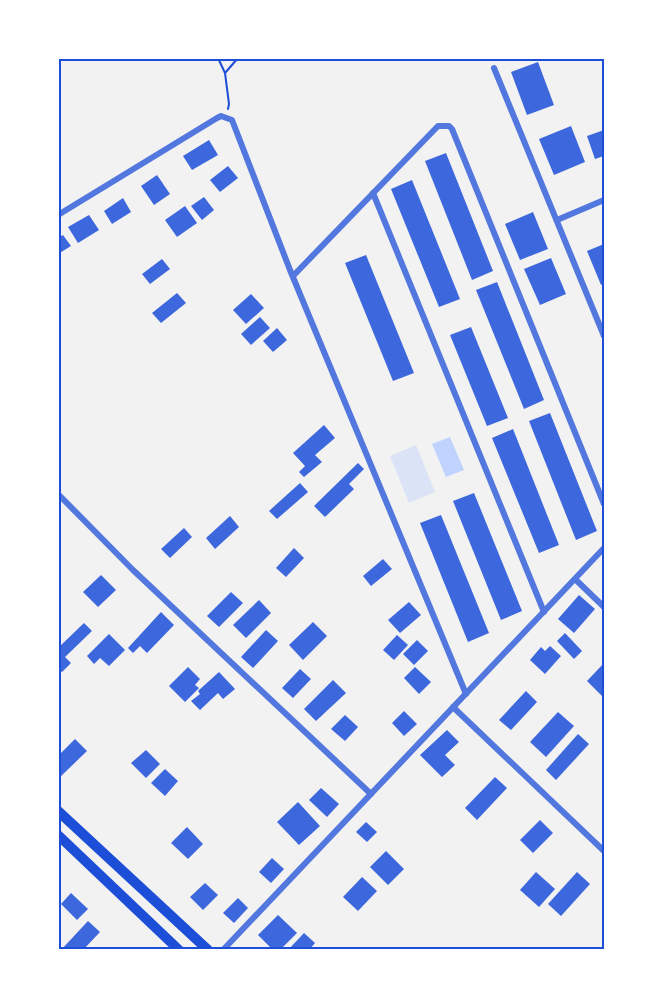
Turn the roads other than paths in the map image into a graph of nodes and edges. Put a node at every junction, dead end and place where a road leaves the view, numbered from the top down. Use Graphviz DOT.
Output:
graph roads {
  1 [pos="494,68"];
  2 [pos="373,193"];
  3 [pos="604,200"];
  4 [pos="58,215"];
  5 [pos="557,220"];
  6 [pos="293,276"];
  7 [pos="604,336"];
  8 [pos="58,494"];
  9 [pos="604,504"];
  10 [pos="604,548"];
  11 [pos="574,579"];
  12 [pos="604,607"];
  13 [pos="544,612"];
  14 [pos="466,694"];
  15 [pos="453,707"];
  16 [pos="371,794"];
  17 [pos="58,811"];
  18 [pos="58,835"];
  19 [pos="604,851"];
  20 [pos="179,950"];
  21 [pos="208,950"];
  22 [pos="223,950"];
  1 -- 5 [label="street"];
  2 -- 6 [label="street"];
  2 -- 9 [label="street"];
  2 -- 13 [label="street"];
  3 -- 5 [label="street"];
  4 -- 6 [label="street"];
  5 -- 7 [label="street"];
  6 -- 14 [label="street"];
  8 -- 16 [label="street"];
  10 -- 11 [label="street"];
  11 -- 12 [label="street"];
  11 -- 13 [label="street"];
  13 -- 14 [label="street"];
  14 -- 15 [label="street"];
  15 -- 16 [label="street"];
  15 -- 19 [label="street"];
  16 -- 22 [label="street"];
  17 -- 21 [label="main road"];
  18 -- 20 [label="main road"];
}
